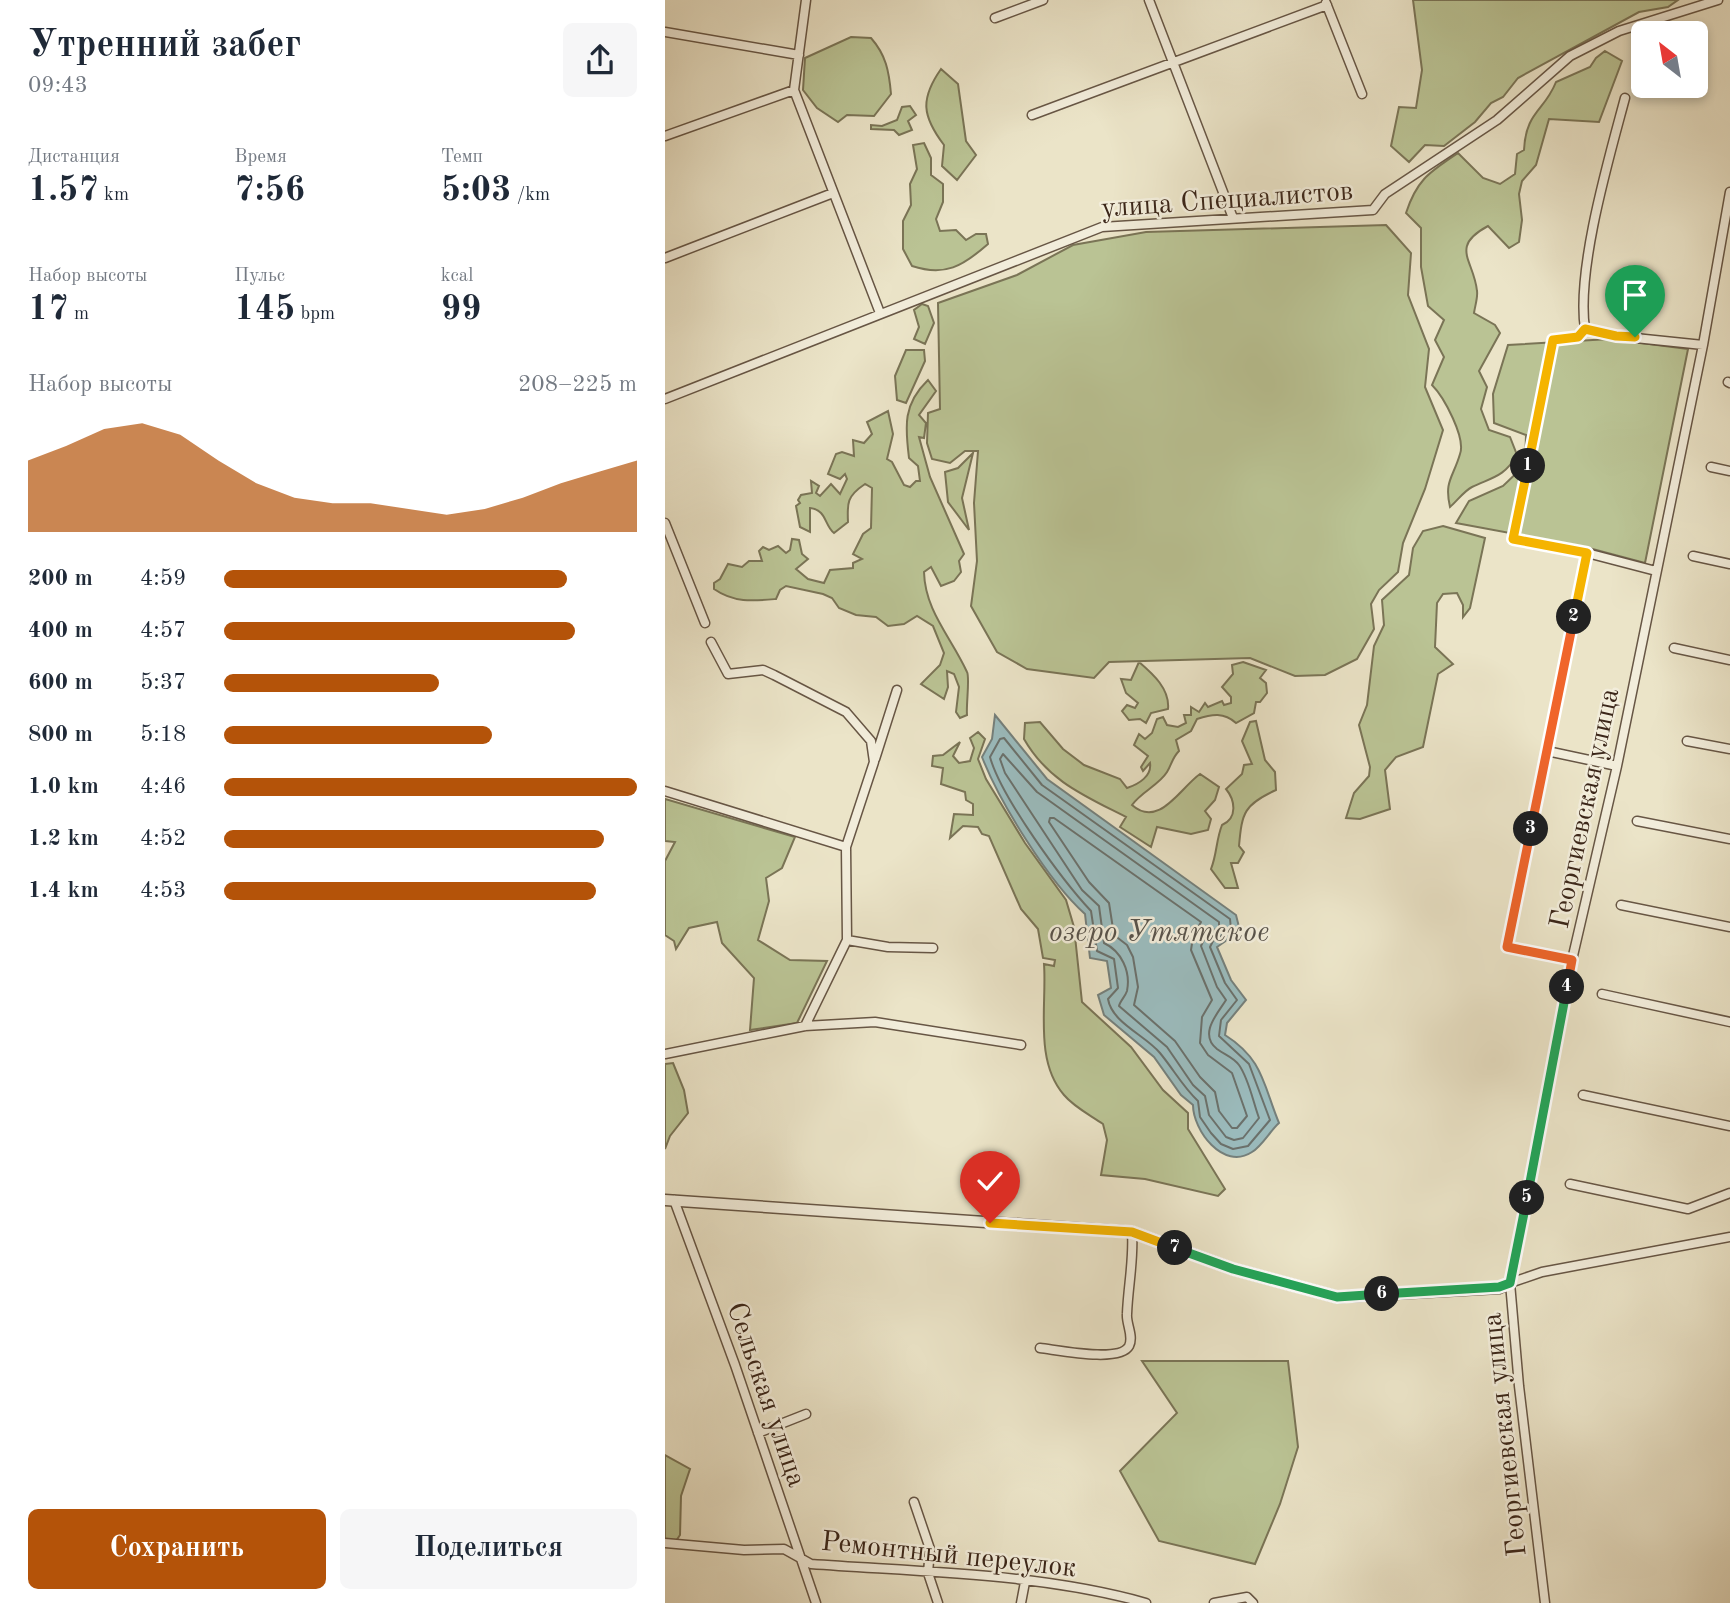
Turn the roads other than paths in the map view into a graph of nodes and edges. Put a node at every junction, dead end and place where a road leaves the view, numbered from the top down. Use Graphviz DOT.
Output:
graph roads {
  1 [pos="806,0"];
  2 [pos="1043,0"];
  3 [pos="1149,0"];
  4 [pos="1718,0"];
  5 [pos="1326,3"];
  6 [pos="995,18"];
  7 [pos="665,33"];
  8 [pos="799,55"];
  9 [pos="1173,62"];
  10 [pos="794,90"];
  11 [pos="1362,94"];
  12 [pos="1625,98"];
  13 [pos="1032,115"];
  14 [pos="665,136"];
  15 [pos="1730,192"];
  16 [pos="834,193"];
  17 [pos="1234,218"];
  18 [pos="665,258"];
  19 [pos="880,313"];
  20 [pos="1585,329"];
  21 [pos="1703,345"];
  22 [pos="665,399"];
  23 [pos="1711,467"];
  24 [pos="1730,471"];
  25 [pos="665,523"];
  26 [pos="1587,553"];
  27 [pos="1693,556"];
  28 [pos="1730,564"];
  29 [pos="1656,571"];
  30 [pos="705,623"];
  31 [pos="711,642"];
  32 [pos="1674,648"];
  33 [pos="1730,660"];
  34 [pos="897,690"];
  35 [pos="1687,741"];
  36 [pos="1730,750"];
  37 [pos="1547,751"];
  38 [pos="874,762"];
  39 [pos="1617,766"];
  40 [pos="665,791"];
  41 [pos="1637,821"];
  42 [pos="1730,839"];
  43 [pos="846,847"];
  44 [pos="1621,905"];
  45 [pos="1730,927"];
  46 [pos="847,940"];
  47 [pos="933,948"];
  48 [pos="1572,960"];
  49 [pos="1602,994"];
  50 [pos="1730,1022"];
  51 [pos="805,1026"];
  52 [pos="1021,1045"];
  53 [pos="665,1054"];
  54 [pos="1583,1095"];
  55 [pos="1730,1126"];
  56 [pos="1570,1184"];
  57 [pos="1730,1193"];
  58 [pos="670,1200"];
  59 [pos="1132,1232"];
  60 [pos="1730,1237"];
  61 [pos="1510,1283"];
  62 [pos="1040,1348"];
  63 [pos="806,1414"];
  64 [pos="758,1433"];
  65 [pos="913,1502"];
  66 [pos="665,1543"];
  67 [pos="801,1559"];
  68 [pos="928,1573"];
  69 [pos="1025,1582"];
  70 [pos="816,1603"];
  71 [pos="938,1603"];
  72 [pos="1021,1603"];
  73 [pos="1146,1603"];
  74 [pos="1214,1603"];
  75 [pos="1253,1603"];
  76 [pos="1545,1603"];
  1 -- 8 [label="street"];
  2 -- 6 [label="street"];
  3 -- 9 [label="street"];
  4 -- 17 [label="street, улица Специалистов"];
  5 -- 9 [label="street"];
  5 -- 11 [label="street"];
  7 -- 8 [label="street"];
  8 -- 10 [label="street"];
  9 -- 13 [label="street"];
  9 -- 17 [label="street"];
  10 -- 14 [label="street"];
  10 -- 16 [label="street"];
  12 -- 20 [label="street"];
  15 -- 21 [label="street, Георгиевская улица"];
  16 -- 18 [label="street"];
  16 -- 19 [label="street"];
  17 -- 19 [label="street, улица Специалистов"];
  19 -- 22 [label="street, улица Специалистов"];
  20 -- 21 [label="street"];
  20 -- 26 [label="street"];
  21 -- 29 [label="street, Георгиевская улица"];
  23 -- 24 [label="street"];
  25 -- 30 [label="street"];
  26 -- 29 [label="street"];
  26 -- 37 [label="street"];
  27 -- 28 [label="street"];
  29 -- 39 [label="street, Георгиевская улица"];
  31 -- 38 [label="street"];
  32 -- 33 [label="street"];
  34 -- 38 [label="street"];
  35 -- 36 [label="street"];
  37 -- 39 [label="street"];
  37 -- 48 [label="street"];
  38 -- 43 [label="street"];
  39 -- 48 [label="street, Георгиевская улица"];
  40 -- 43 [label="street"];
  41 -- 42 [label="street"];
  43 -- 46 [label="street"];
  44 -- 45 [label="street"];
  46 -- 47 [label="street"];
  46 -- 51 [label="street"];
  48 -- 61 [label="street, Георгиевская улица"];
  49 -- 50 [label="street"];
  51 -- 52 [label="street"];
  51 -- 53 [label="street"];
  54 -- 55 [label="street"];
  56 -- 57 [label="street"];
  58 -- 59 [label="street"];
  58 -- 64 [label="street, Сельская улица"];
  59 -- 61 [label="street"];
  59 -- 62 [label="street"];
  60 -- 61 [label="street"];
  61 -- 76 [label="street, Георгиевская улица"];
  63 -- 64 [label="street"];
  64 -- 67 [label="street, Сельская улица"];
  65 -- 68 [label="street"];
  66 -- 67 [label="street, Ремонтный переулок"];
  67 -- 68 [label="street, Ремонтный переулок"];
  67 -- 70 [label="street, Сельская улица"];
  68 -- 69 [label="street, Ремонтный переулок"];
  68 -- 71 [label="street"];
  69 -- 72 [label="street"];
  69 -- 73 [label="street, Ремонтный переулок"];
  74 -- 75 [label="street"];
}
